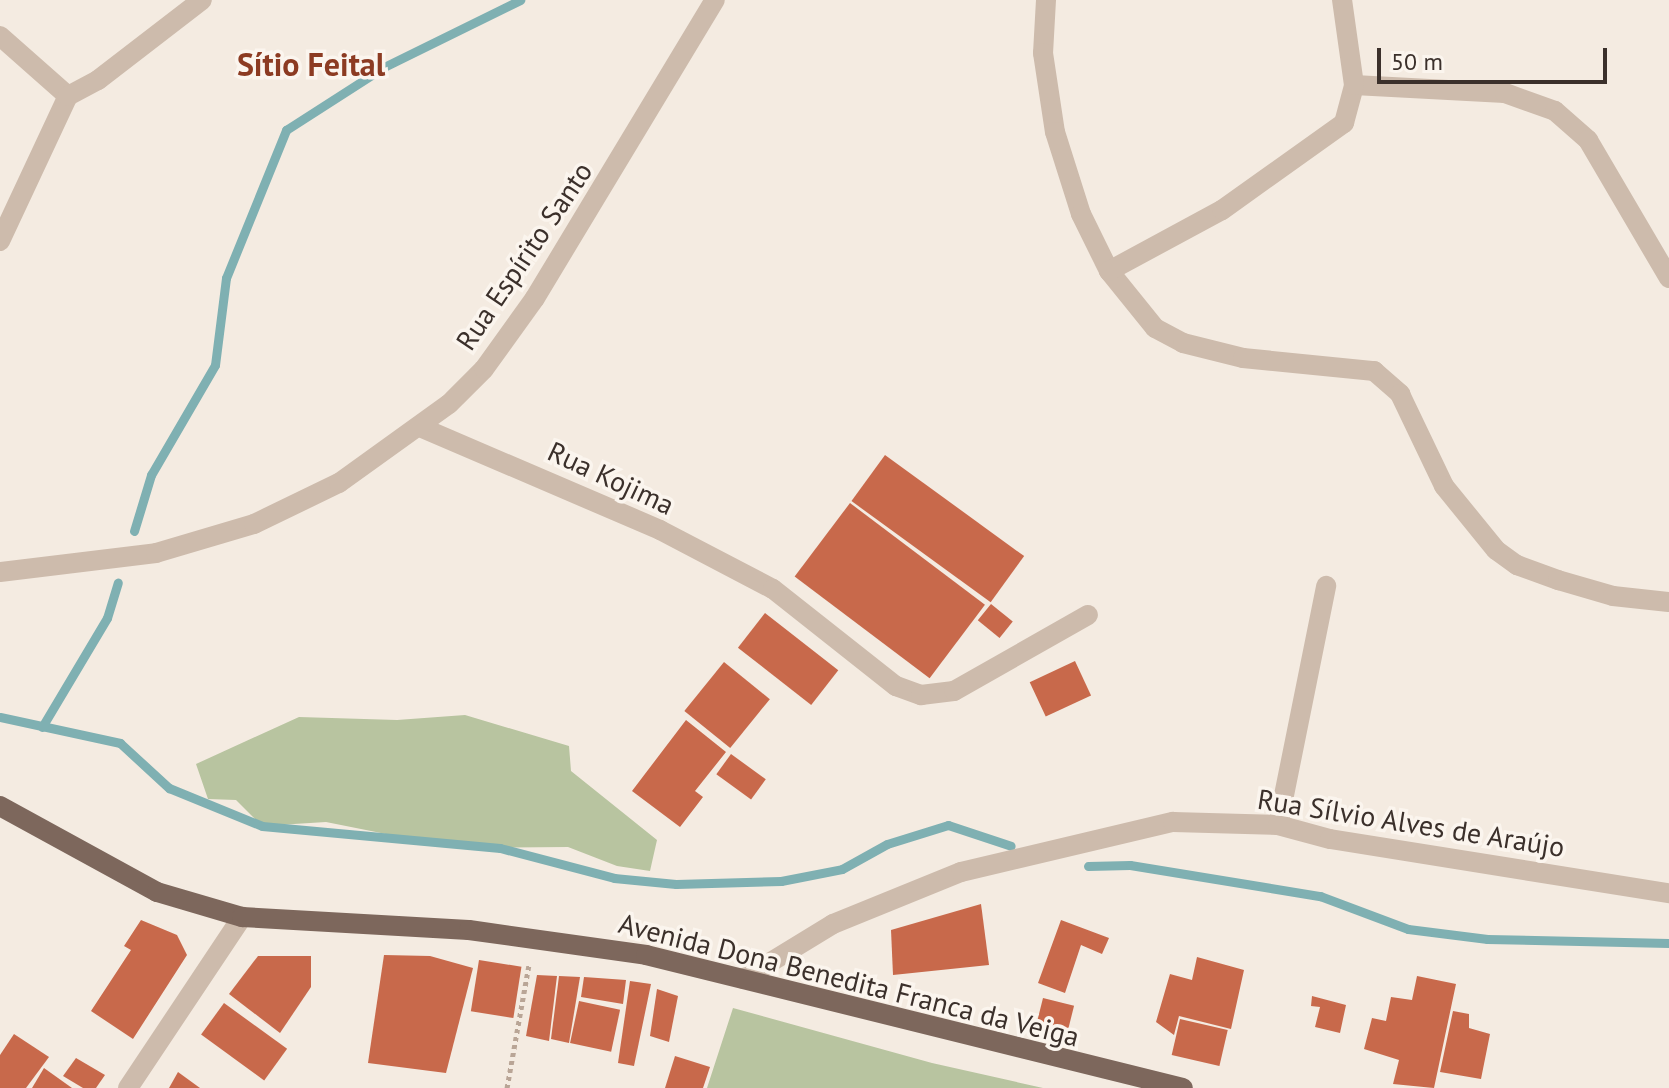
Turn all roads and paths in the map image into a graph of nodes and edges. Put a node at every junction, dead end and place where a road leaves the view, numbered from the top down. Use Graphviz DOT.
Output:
graph roads {
  1 [pos="202,0"];
  2 [pos="715,0"];
  3 [pos="1046,0"];
  4 [pos="1342,0"];
  5 [pos="0,36"];
  6 [pos="1354,85"];
  7 [pos="68,96"];
  8 [pos="0,241"];
  9 [pos="1109,271"];
  10 [pos="1669,278"];
  11 [pos="420,427"];
  12 [pos="0,572"];
  13 [pos="1326,586"];
  14 [pos="1669,602"];
  15 [pos="1088,615"];
  16 [pos="0,806"];
  17 [pos="1278,825"];
  18 [pos="1669,893"];
  19 [pos="242,917"];
  20 [pos="534,939"];
  21 [pos="743,979"];
  22 [pos="128,1088"];
  23 [pos="507,1088"];
  24 [pos="1183,1088"];
  1 -- 7 [label="street"];
  2 -- 11 [label="street, Rua Espírito Santo"];
  3 -- 9 [label="street"];
  4 -- 6 [label="street"];
  5 -- 7 [label="street"];
  6 -- 9 [label="street"];
  6 -- 10 [label="street"];
  7 -- 8 [label="street"];
  9 -- 14 [label="street"];
  11 -- 12 [label="street, Rua Espírito Santo"];
  11 -- 15 [label="street, Rua Kojima"];
  13 -- 17 [label="street"];
  16 -- 19 [label="main road, Avenida Dona Benedita Franca da Veiga"];
  17 -- 18 [label="street, Rua Sílvio Alves de Araújo"];
  17 -- 21 [label="street, Rua Sílvio Alves de Araújo"];
  19 -- 20 [label="main road, Avenida Dona Benedita Franca da Veiga"];
  19 -- 22 [label="street"];
  20 -- 21 [label="main road, Avenida Dona Benedita Franca da Veiga"];
  20 -- 23 [label="path"];
  21 -- 24 [label="main road, Avenida Dona Benedita Franca da Veiga"];
}
